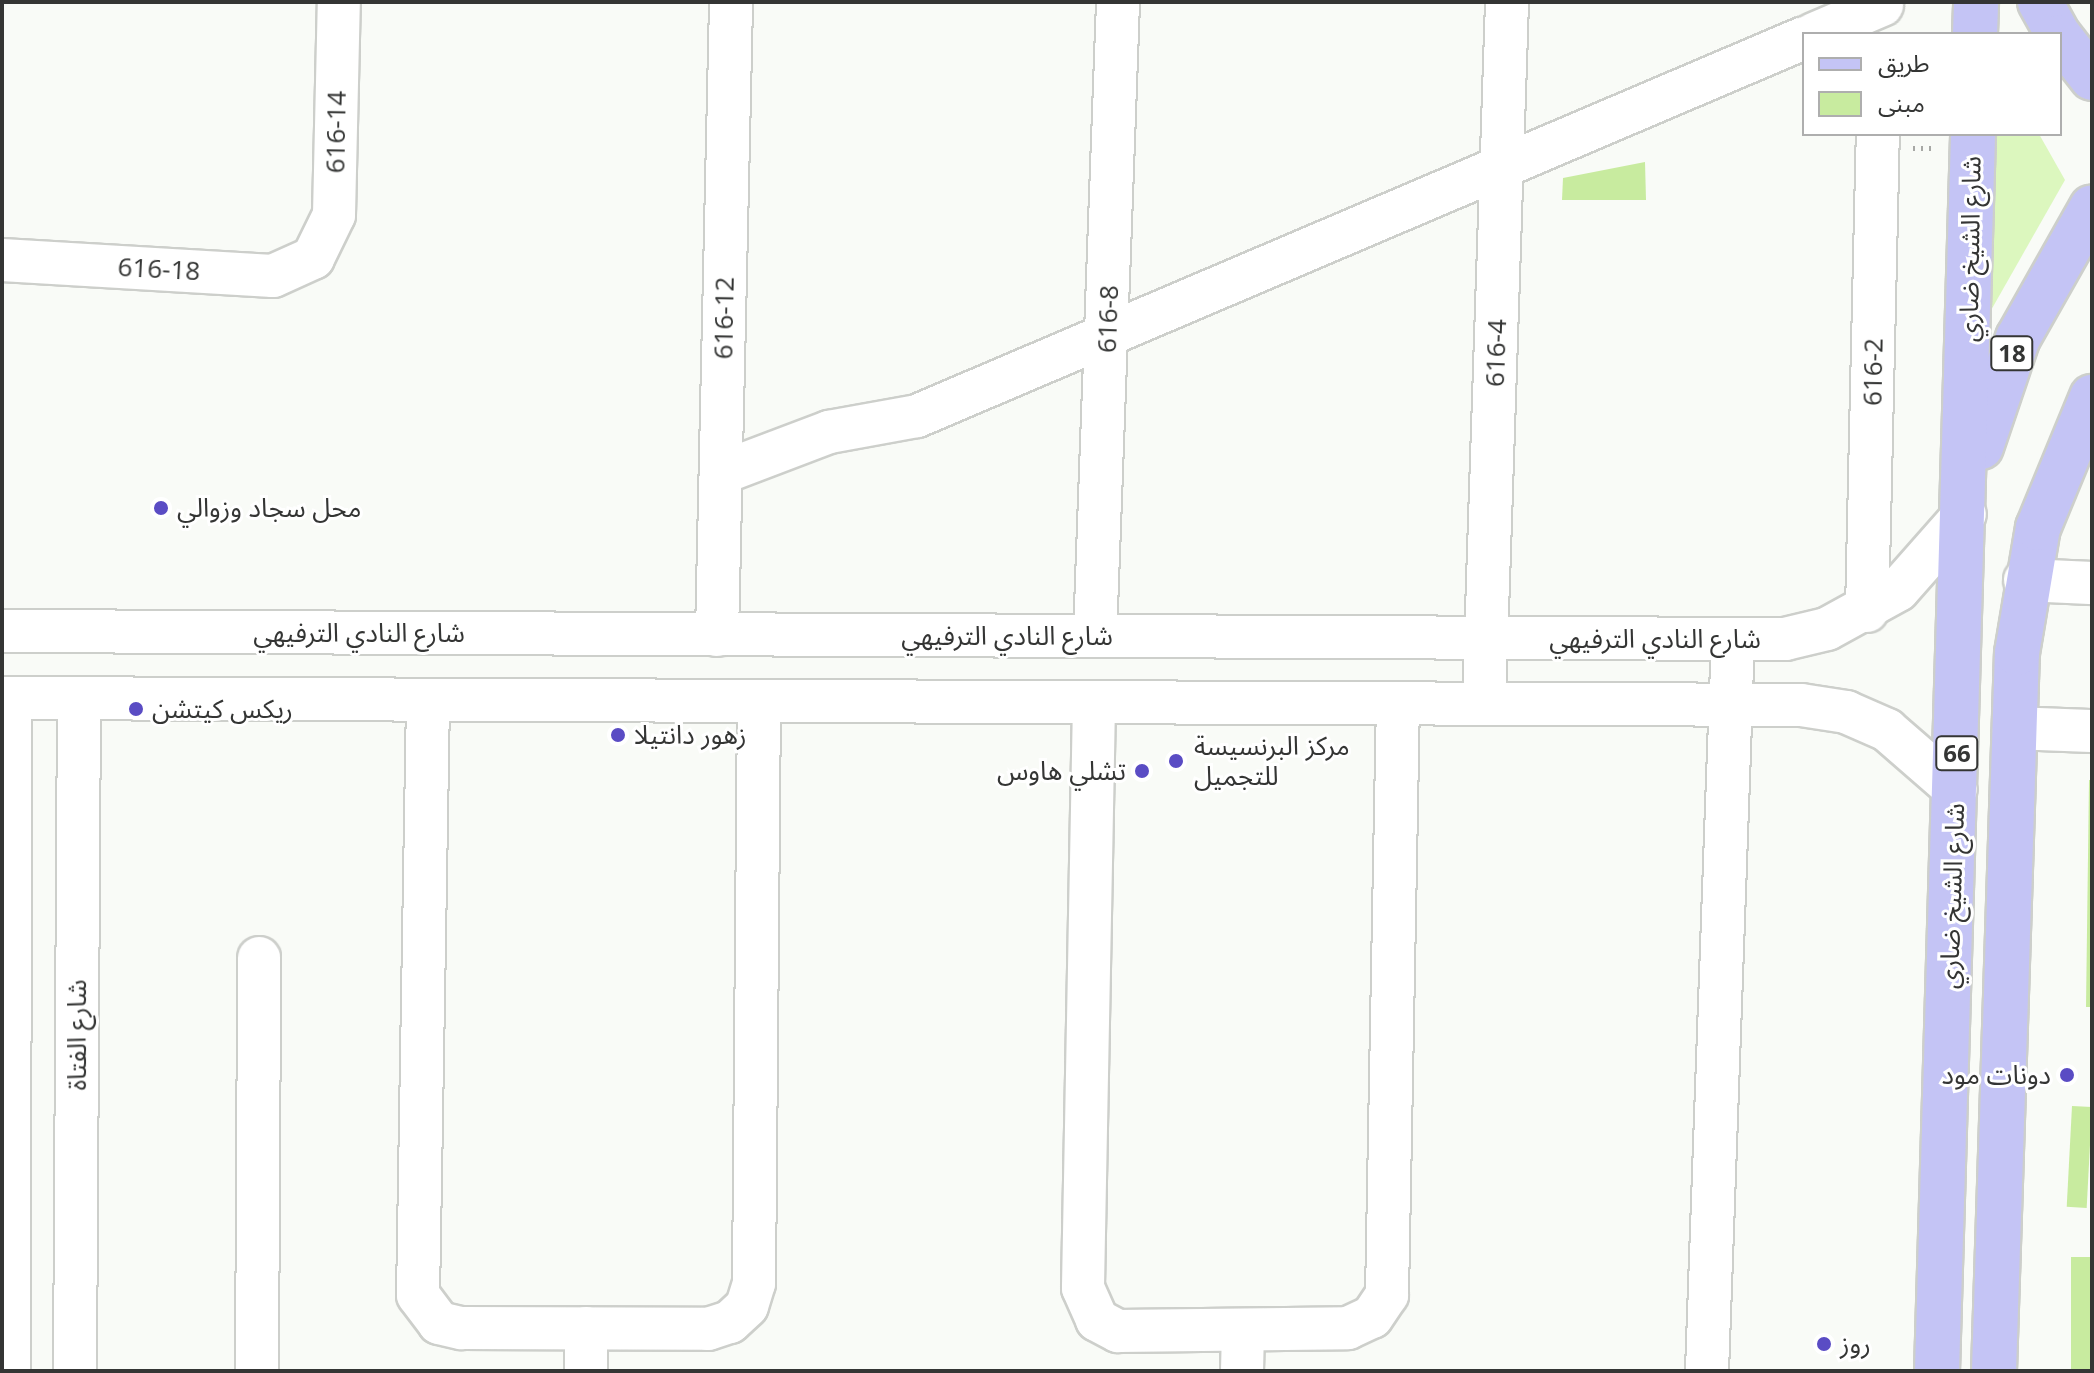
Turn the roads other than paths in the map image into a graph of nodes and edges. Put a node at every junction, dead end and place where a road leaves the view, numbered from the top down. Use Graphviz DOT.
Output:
graph roads {
  1 [pos="339,2"];
  2 [pos="731,2"];
  3 [pos="1118,2"];
  4 [pos="1507,2"];
  5 [pos="1976,2"];
  6 [pos="2040,2"];
  7 [pos="1881,14"];
  8 [pos="1821,32"];
  9 [pos="1975,32"];
  10 [pos="2057,32"];
  11 [pos="1802,39"];
  12 [pos="2062,40"];
  13 [pos="2092,78"];
  14 [pos="1890,141"];
  15 [pos="1958,141"];
  16 [pos="1502,167"];
  17 [pos="2092,207"];
  18 [pos="313,258"];
  19 [pos="2,260"];
  20 [pos="1108,334"];
  21 [pos="2092,397"];
  22 [pos="721,473"];
  23 [pos="1965,514"];
  24 [pos="2025,580"];
  25 [pos="2092,583"];
  26 [pos="1867,611"];
  27 [pos="2,631"];
  28 [pos="717,635"];
  29 [pos="906,636"];
  30 [pos="1095,636"];
  31 [pos="1488,638"];
  32 [pos="1733,639"];
  33 [pos="428,700"];
  34 [pos="759,701"];
  35 [pos="896,701"];
  36 [pos="1094,703"];
  37 [pos="1398,703"];
  38 [pos="1484,703"];
  39 [pos="1730,704"];
  40 [pos="7,711"];
  41 [pos="79,718"];
  42 [pos="2014,728"];
  43 [pos="2092,731"];
  44 [pos="1956,790"];
  45 [pos="259,958"];
  46 [pos="586,1328"];
  47 [pos="1243,1330"];
  48 [pos="9,1357"];
  49 [pos="75,1360"];
  50 [pos="257,1371"];
  51 [pos="586,1371"];
  52 [pos="1242,1371"];
  53 [pos="1707,1371"];
  54 [pos="1937,1371"];
  55 [pos="1994,1371"];
  1 -- 18 [label="street, 616-14"];
  2 -- 22 [label="street, 616-12"];
  3 -- 20 [label="street, 616-8"];
  4 -- 16 [label="street, 616-4"];
  5 -- 9 [label="main road"];
  6 -- 10 [label="main road"];
  7 -- 8 [label="street"];
  11 -- 16 [label="street"];
  12 -- 13 [label="main road"];
  14 -- 26 [label="street, 616-2"];
  15 -- 23 [label="main road, شارع الشيخ ضاري / 66"];
  16 -- 20 [label="street"];
  16 -- 31 [label="street, 616-4"];
  17 -- 23 [label="main road, 18"];
  18 -- 19 [label="street, 616-18"];
  20 -- 22 [label="street"];
  20 -- 30 [label="street, 616-8"];
  21 -- 24 [label="main road, 66"];
  22 -- 28 [label="street, 616-12"];
  23 -- 26 [label="street, شارع النادي الترفيهي"];
  23 -- 44 [label="main road, شارع الشيخ ضاري / 66"];
  24 -- 25 [label="street"];
  24 -- 42 [label="main road, 66"];
  26 -- 32 [label="street, شارع النادي الترفيهي"];
  27 -- 28 [label="street, شارع النادي الترفيهي"];
  28 -- 29 [label="street, شارع النادي الترفيهي"];
  29 -- 30 [label="street, شارع النادي الترفيهي"];
  29 -- 35 [label="street"];
  30 -- 31 [label="street, شارع النادي الترفيهي"];
  31 -- 32 [label="street, شارع النادي الترفيهي"];
  31 -- 38 [label="street, 616-4"];
  32 -- 39 [label="street"];
  33 -- 34 [label="street"];
  33 -- 41 [label="street"];
  33 -- 46 [label="street"];
  34 -- 35 [label="street"];
  34 -- 46 [label="street"];
  35 -- 36 [label="street"];
  36 -- 37 [label="street"];
  36 -- 47 [label="street"];
  37 -- 38 [label="street"];
  37 -- 47 [label="street"];
  38 -- 39 [label="street"];
  39 -- 44 [label="street"];
  39 -- 53 [label="street"];
  40 -- 41 [label="street"];
  40 -- 48 [label="street"];
  41 -- 49 [label="street, شارع الفتاة"];
  42 -- 43 [label="street"];
  42 -- 55 [label="main road, 66"];
  44 -- 54 [label="main road, شارع الشيخ ضاري / 66"];
  45 -- 50 [label="street"];
  46 -- 51 [label="street"];
  47 -- 52 [label="street"];
  48 -- 49 [label="street"];
}
